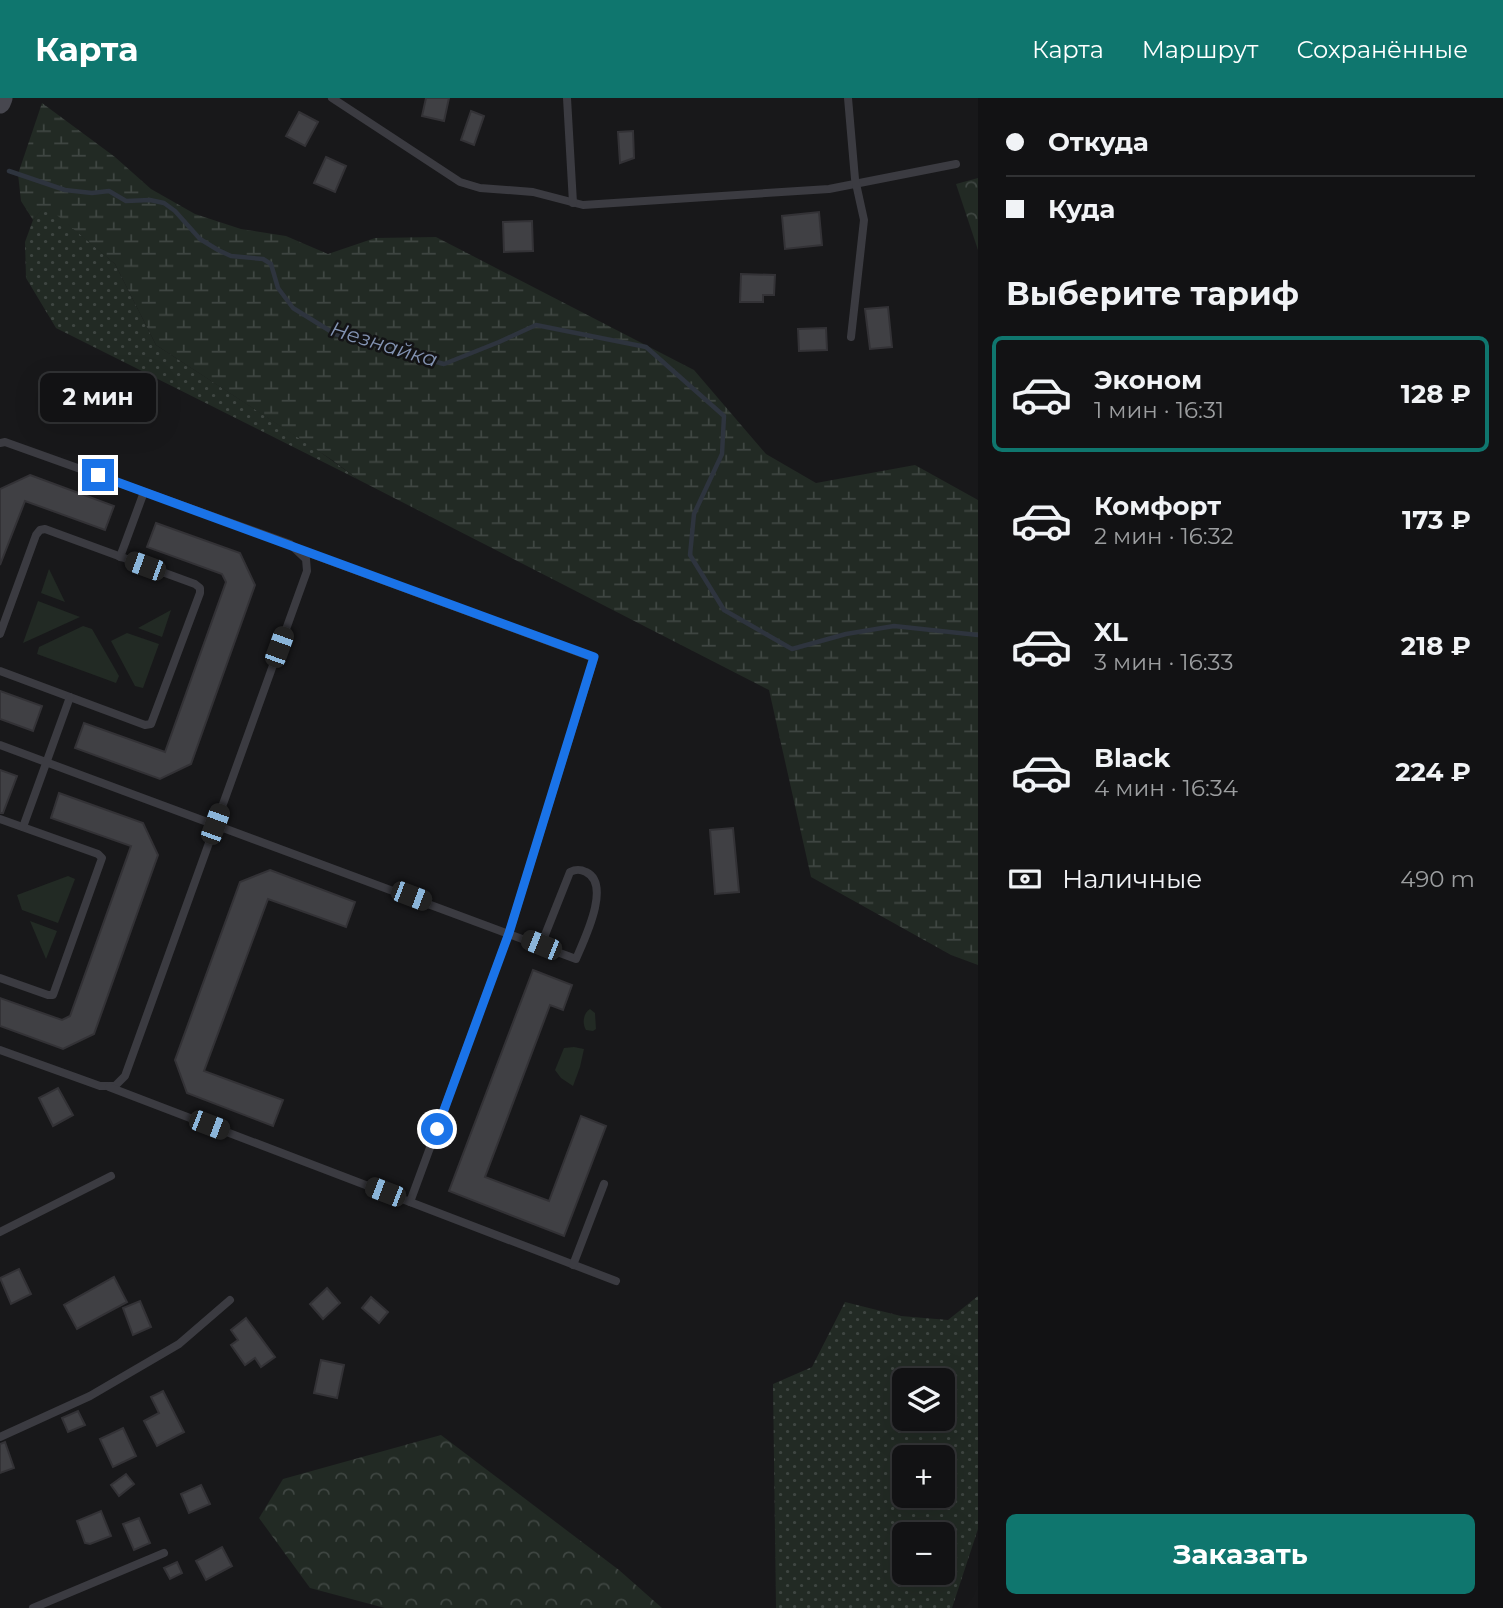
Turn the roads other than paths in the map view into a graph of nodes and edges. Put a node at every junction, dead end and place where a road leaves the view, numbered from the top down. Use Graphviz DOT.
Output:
graph roads {
  1 [pos="2,98"];
  2 [pos="332,98"];
  3 [pos="567,98"];
  4 [pos="848,98"];
  5 [pos="0,103"];
  6 [pos="956,164"];
  7 [pos="857,185"];
  8 [pos="573,203"];
  9 [pos="851,337"];
  10 [pos="0,443"];
  11 [pos="144,492"];
  12 [pos="298,549"];
  13 [pos="120,557"];
  14 [pos="0,634"];
  15 [pos="0,671"];
  16 [pos="70,697"];
  17 [pos="0,745"];
  18 [pos="46,762"];
  19 [pos="0,819"];
  20 [pos="215,824"];
  21 [pos="23,827"];
  22 [pos="509,933"];
  23 [pos="541,945"];
  24 [pos="0,978"];
  25 [pos="0,1050"];
  26 [pos="109,1087"];
  27 [pos="111,1176"];
  28 [pos="604,1184"];
  29 [pos="410,1202"];
  30 [pos="0,1232"];
  31 [pos="573,1265"];
  32 [pos="616,1281"];
  33 [pos="230,1300"];
  34 [pos="0,1437"];
  35 [pos="164,1553"];
  36 [pos="33,1608"];
  1 -- 5 [label="main road"];
  2 -- 8 [label="lane"];
  3 -- 8 [label="lane"];
  4 -- 7 [label="lane"];
  6 -- 7 [label="lane"];
  7 -- 8 [label="lane"];
  7 -- 9 [label="lane"];
  10 -- 11 [label="lane"];
  11 -- 12 [label="lane"];
  11 -- 13 [label="lane"];
  12 -- 20 [label="lane"];
  12 -- 22 [label="lane"];
  13 -- 14 [label="lane"];
  13 -- 16 [label="lane"];
  15 -- 16 [label="lane"];
  16 -- 18 [label="lane"];
  17 -- 18 [label="lane"];
  18 -- 20 [label="lane"];
  18 -- 21 [label="lane"];
  19 -- 21 [label="lane"];
  20 -- 22 [label="lane"];
  20 -- 26 [label="lane"];
  21 -- 24 [label="lane"];
  22 -- 23 [label="lane"];
  22 -- 29 [label="lane"];
  23 -- 23 [label="lane"];
  25 -- 26 [label="lane"];
  26 -- 29 [label="lane"];
  27 -- 30 [label="lane"];
  28 -- 31 [label="lane"];
  29 -- 31 [label="lane"];
  31 -- 32 [label="lane"];
  33 -- 34 [label="lane"];
  35 -- 36 [label="lane"];
}
